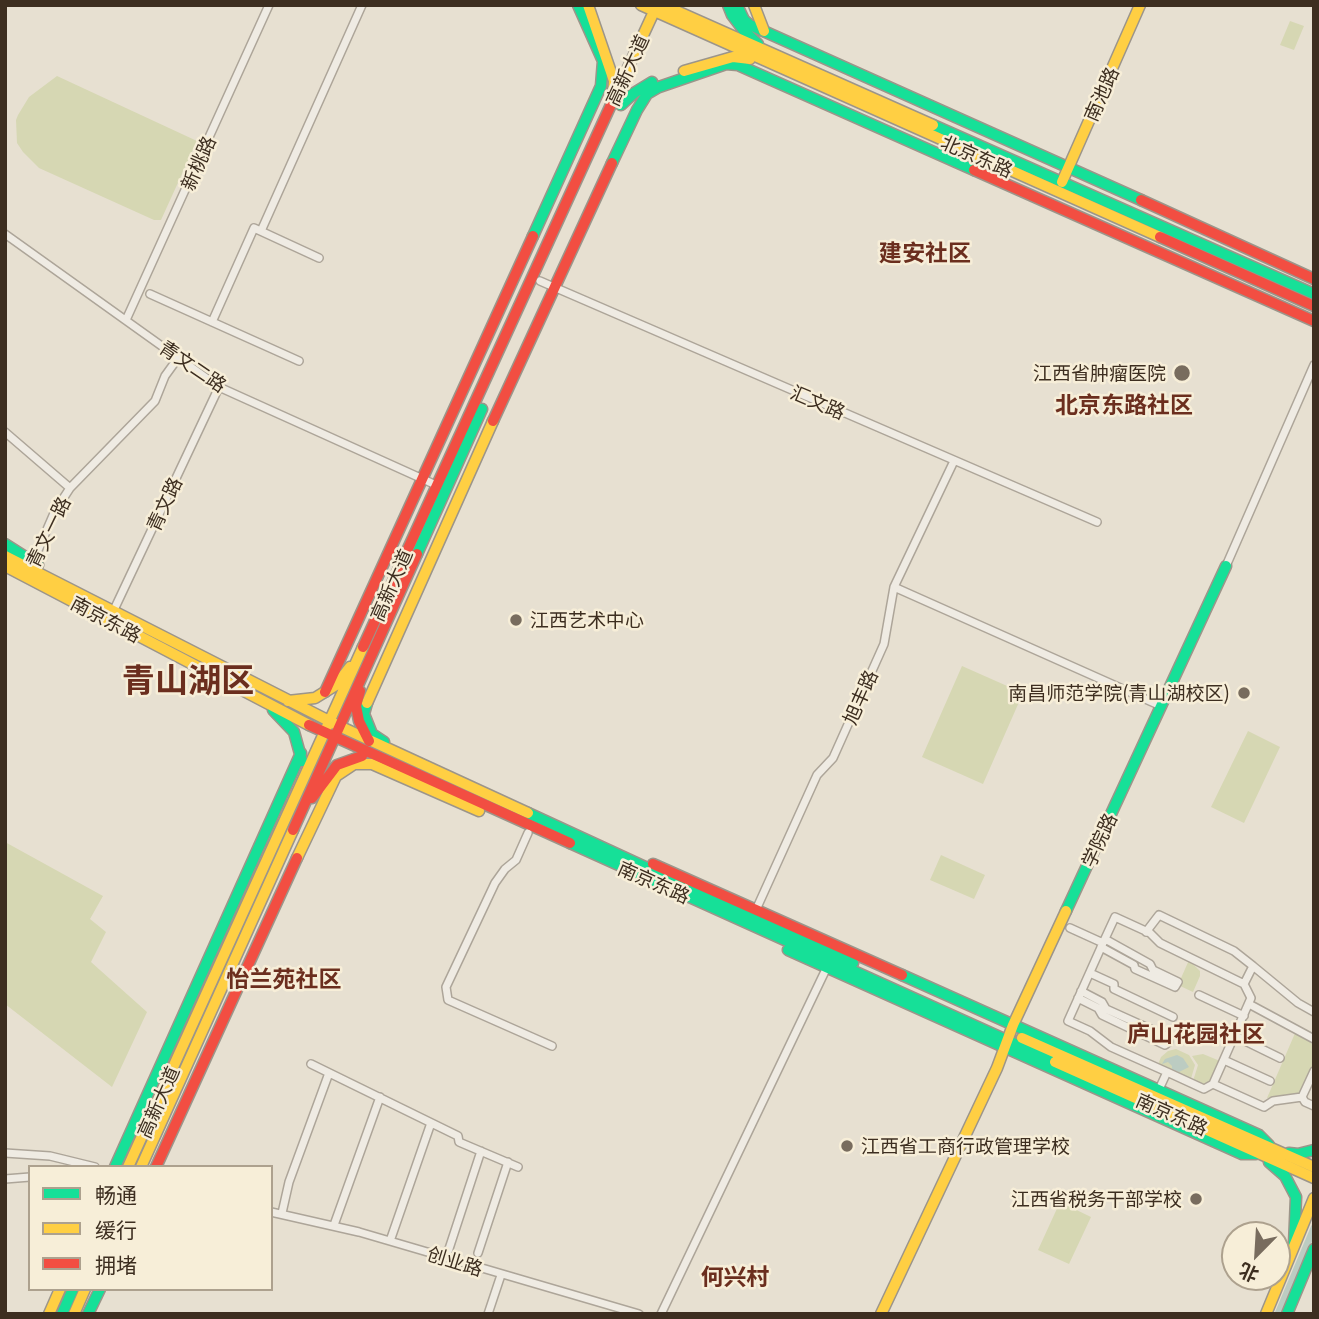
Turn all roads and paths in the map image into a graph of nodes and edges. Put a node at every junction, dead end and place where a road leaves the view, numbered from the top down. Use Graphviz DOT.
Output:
graph roads {
  1 [pos="269,5"];
  2 [pos="362,5"];
  3 [pos="578,5"];
  4 [pos="588,5"];
  5 [pos="641,5"];
  6 [pos="728,5"];
  7 [pos="737,5"];
  8 [pos="754,5"];
  9 [pos="1140,5"];
  10 [pos="661,8"];
  11 [pos="764,31"];
  12 [pos="764,56"];
  13 [pos="617,103"];
  14 [pos="1069,167"];
  15 [pos="1062,182"];
  16 [pos="261,232"];
  17 [pos="5,234"];
  18 [pos="319,258"];
  19 [pos="1314,279"];
  20 [pos="540,281"];
  21 [pos="556,288"];
  22 [pos="150,294"];
  23 [pos="1314,294"];
  24 [pos="1314,306"];
  25 [pos="126,320"];
  26 [pos="1314,321"];
  27 [pos="212,322"];
  28 [pos="178,358"];
  29 [pos="299,361"];
  30 [pos="1314,365"];
  31 [pos="219,387"];
  32 [pos="5,432"];
  33 [pos="954,461"];
  34 [pos="424,479"];
  35 [pos="436,485"];
  36 [pos="70,488"];
  37 [pos="1097,522"];
  38 [pos="5,544"];
  39 [pos="5,556"];
  40 [pos="5,566"];
  41 [pos="1226,566"];
  42 [pos="30,569"];
  43 [pos="5,571"];
  44 [pos="894,587"];
  45 [pos="113,613"];
  46 [pos="363,661"];
  47 [pos="196,666"];
  48 [pos="325,692"];
  49 [pos="288,701"];
  50 [pos="266,703"];
  51 [pos="1161,706"];
  52 [pos="334,724"];
  53 [pos="329,735"];
  54 [pos="369,741"];
  55 [pos="301,752"];
  56 [pos="389,762"];
  57 [pos="410,772"];
  58 [pos="302,784"];
  59 [pos="438,792"];
  60 [pos="300,814"];
  61 [pos="528,833"];
  62 [pos="752,917"];
  63 [pos="1070,928"];
  64 [pos="1146,932"];
  65 [pos="1103,943"];
  66 [pos="829,964"];
  67 [pos="1253,966"];
  68 [pos="1090,973"];
  69 [pos="1244,984"];
  70 [pos="1080,995"];
  71 [pos="1199,995"];
  72 [pos="1249,1004"];
  73 [pos="1314,1012"];
  74 [pos="1244,1016"];
  75 [pos="1173,1017"];
  76 [pos="1009,1036"];
  77 [pos="1235,1036"];
  78 [pos="1314,1039"];
  79 [pos="552,1046"];
  80 [pos="1280,1058"];
  81 [pos="1224,1060"];
  82 [pos="311,1064"];
  83 [pos="1167,1072"];
  84 [pos="329,1073"];
  85 [pos="1313,1075"];
  86 [pos="1269,1081"];
  87 [pos="1213,1084"];
  88 [pos="1161,1085"];
  89 [pos="380,1097"];
  90 [pos="1302,1097"];
  91 [pos="1314,1106"];
  92 [pos="431,1123"];
  93 [pos="1274,1150"];
  94 [pos="1314,1150"];
  95 [pos="481,1151"];
  96 [pos="5,1153"];
  97 [pos="1260,1154"];
  98 [pos="508,1163"];
  99 [pos="87,1165"];
  100 [pos="116,1165"];
  101 [pos="129,1165"];
  102 [pos="142,1165"];
  103 [pos="157,1165"];
  104 [pos="518,1167"];
  105 [pos="1314,1167"];
  106 [pos="28,1177"];
  107 [pos="1314,1178"];
  108 [pos="5,1179"];
  109 [pos="1314,1198"];
  110 [pos="273,1212"];
  111 [pos="282,1213"];
  112 [pos="334,1225"];
  113 [pos="390,1241"];
  114 [pos="1293,1247"];
  115 [pos="1314,1250"];
  116 [pos="478,1253"];
  117 [pos="1314,1255"];
  118 [pos="446,1258"];
  119 [pos="1307,1265"];
  120 [pos="500,1275"];
  121 [pos="59,1291"];
  122 [pos="72,1291"];
  123 [pos="84,1291"];
  124 [pos="99,1291"];
  125 [pos="49,1314"];
  126 [pos="62,1314"];
  127 [pos="74,1314"];
  128 [pos="88,1314"];
  129 [pos="488,1314"];
  130 [pos="639,1314"];
  131 [pos="661,1314"];
  132 [pos="881,1314"];
  133 [pos="1266,1314"];
  134 [pos="1287,1314"];
  1 -- 25 [label="street, 新桃路"];
  2 -- 16 [label="street"];
  3 -- 34 [label="main road"];
  4 -- 13 [label="main road"];
  5 -- 10 [label="main road, 北京东路"];
  6 -- 12 [label="main road"];
  7 -- 11 [label="main road"];
  8 -- 11 [label="main road"];
  9 -- 14 [label="main road, 南池路"];
  10 -- 12 [label="main road, 北京东路"];
  10 -- 13 [label="main road, 高新大道"];
  11 -- 14 [label="main road"];
  12 -- 13 [label="main road"];
  12 -- 15 [label="main road, 北京东路"];
  12 -- 24 [label="main road, 北京东路"];
  13 -- 20 [label="main road, 高新大道"];
  13 -- 35 [label="main road, 高新大道"];
  14 -- 15 [label="main road, 南池路"];
  14 -- 19 [label="main road"];
  15 -- 23 [label="main road, 北京东路"];
  16 -- 18 [label="street"];
  16 -- 27 [label="street"];
  17 -- 25 [label="street, 青文二路"];
  20 -- 21 [label="street, 汇文路"];
  20 -- 46 [label="main road, 高新大道"];
  21 -- 26 [label="main road"];
  21 -- 33 [label="street, 汇文路"];
  21 -- 62 [label="main road"];
  22 -- 27 [label="street"];
  25 -- 28 [label="street, 青文二路"];
  27 -- 29 [label="street"];
  28 -- 31 [label="street, 青文二路"];
  28 -- 36 [label="street"];
  30 -- 41 [label="street, 学院路"];
  31 -- 34 [label="street, 青文二路"];
  31 -- 45 [label="street, 青文路"];
  32 -- 36 [label="street, 青文一路"];
  33 -- 37 [label="street, 汇文路"];
  33 -- 44 [label="street, 旭丰路"];
  34 -- 35 [label="street, 青文二路"];
  34 -- 48 [label="main road"];
  35 -- 46 [label="main road, 高新大道"];
  36 -- 42 [label="street, 青文一路"];
  38 -- 42 [label="main road"];
  39 -- 42 [label="main road, 南京东路"];
  40 -- 42 [label="main road, 南京东路"];
  41 -- 51 [label="main road, 学院路"];
  42 -- 45 [label="main road, 南京东路"];
  42 -- 45 [label="main road"];
  43 -- 47 [label="main road"];
  44 -- 51 [label="street"];
  44 -- 62 [label="street, 旭丰路"];
  45 -- 47 [label="main road, 南京东路"];
  45 -- 49 [label="main road, 南京东路"];
  46 -- 48 [label="main road"];
  46 -- 52 [label="main road, 高新大道"];
  46 -- 54 [label="main road"];
  47 -- 50 [label="main road, 南京东路"];
  48 -- 49 [label="main road"];
  49 -- 52 [label="main road, 南京东路"];
  50 -- 53 [label="main road, 南京东路"];
  50 -- 55 [label="main road"];
  51 -- 76 [label="main road, 学院路"];
  52 -- 53 [label="main road, 高新大道"];
  52 -- 54 [label="main road, 南京东路"];
  53 -- 56 [label="main road, 南京东路"];
  53 -- 58 [label="main road, 高新大道"];
  53 -- 60 [label="main road, 高新大道"];
  54 -- 62 [label="main road, 南京东路"];
  55 -- 58 [label="main road"];
  55 -- 100 [label="main road"];
  56 -- 57 [label="main road, 南京东路"];
  56 -- 60 [label="main road"];
  57 -- 59 [label="street"];
  57 -- 62 [label="main road, 南京东路"];
  58 -- 101 [label="main road, 高新大道"];
  59 -- 61 [label="main road"];
  59 -- 103 [label="main road"];
  60 -- 102 [label="main road, 高新大道"];
  61 -- 66 [label="main road"];
  61 -- 79 [label="street"];
  62 -- 66 [label="main road, 南京东路"];
  62 -- 76 [label="main road, 南京东路"];
  63 -- 65 [label="street"];
  64 -- 65 [label="street"];
  64 -- 67 [label="street"];
  64 -- 69 [label="street"];
  65 -- 65 [label="street"];
  65 -- 68 [label="street"];
  66 -- 76 [label="main road, 南京东路"];
  66 -- 131 [label="street"];
  67 -- 69 [label="street"];
  67 -- 73 [label="street"];
  68 -- 70 [label="street"];
  68 -- 75 [label="street"];
  69 -- 72 [label="street"];
  70 -- 70 [label="street"];
  70 -- 83 [label="street"];
  71 -- 74 [label="street"];
  72 -- 74 [label="street"];
  72 -- 78 [label="street"];
  74 -- 77 [label="street"];
  76 -- 93 [label="main road, 南京东路"];
  76 -- 97 [label="main road, 南京东路"];
  76 -- 132 [label="main road, 学院路"];
  77 -- 80 [label="street"];
  77 -- 81 [label="street"];
  81 -- 86 [label="street"];
  81 -- 87 [label="street"];
  82 -- 84 [label="street"];
  83 -- 87 [label="street"];
  83 -- 88 [label="street"];
  84 -- 89 [label="street"];
  84 -- 111 [label="street"];
  85 -- 90 [label="street"];
  87 -- 90 [label="street"];
  89 -- 92 [label="street"];
  89 -- 112 [label="street"];
  90 -- 91 [label="street"];
  92 -- 95 [label="street"];
  92 -- 113 [label="street"];
  93 -- 94 [label="main road"];
  93 -- 105 [label="main road, 南京东路"];
  95 -- 98 [label="street"];
  95 -- 118 [label="street"];
  96 -- 99 [label="street"];
  97 -- 107 [label="main road, 南京东路"];
  97 -- 114 [label="main road"];
  98 -- 104 [label="street"];
  98 -- 116 [label="street"];
  106 -- 108 [label="street"];
  109 -- 114 [label="main road"];
  110 -- 111 [label="street, 创业路"];
  111 -- 112 [label="street, 创业路"];
  112 -- 113 [label="street, 创业路"];
  113 -- 118 [label="street, 创业路"];
  114 -- 133 [label="main road"];
  115 -- 119 [label="main road"];
  117 -- 119 [label="main road"];
  118 -- 120 [label="street, 创业路"];
  119 -- 134 [label="main road"];
  120 -- 129 [label="street"];
  120 -- 130 [label="street, 创业路"];
  121 -- 125 [label="main road"];
  122 -- 126 [label="main road"];
  123 -- 127 [label="main road"];
  124 -- 128 [label="main road"];
}
